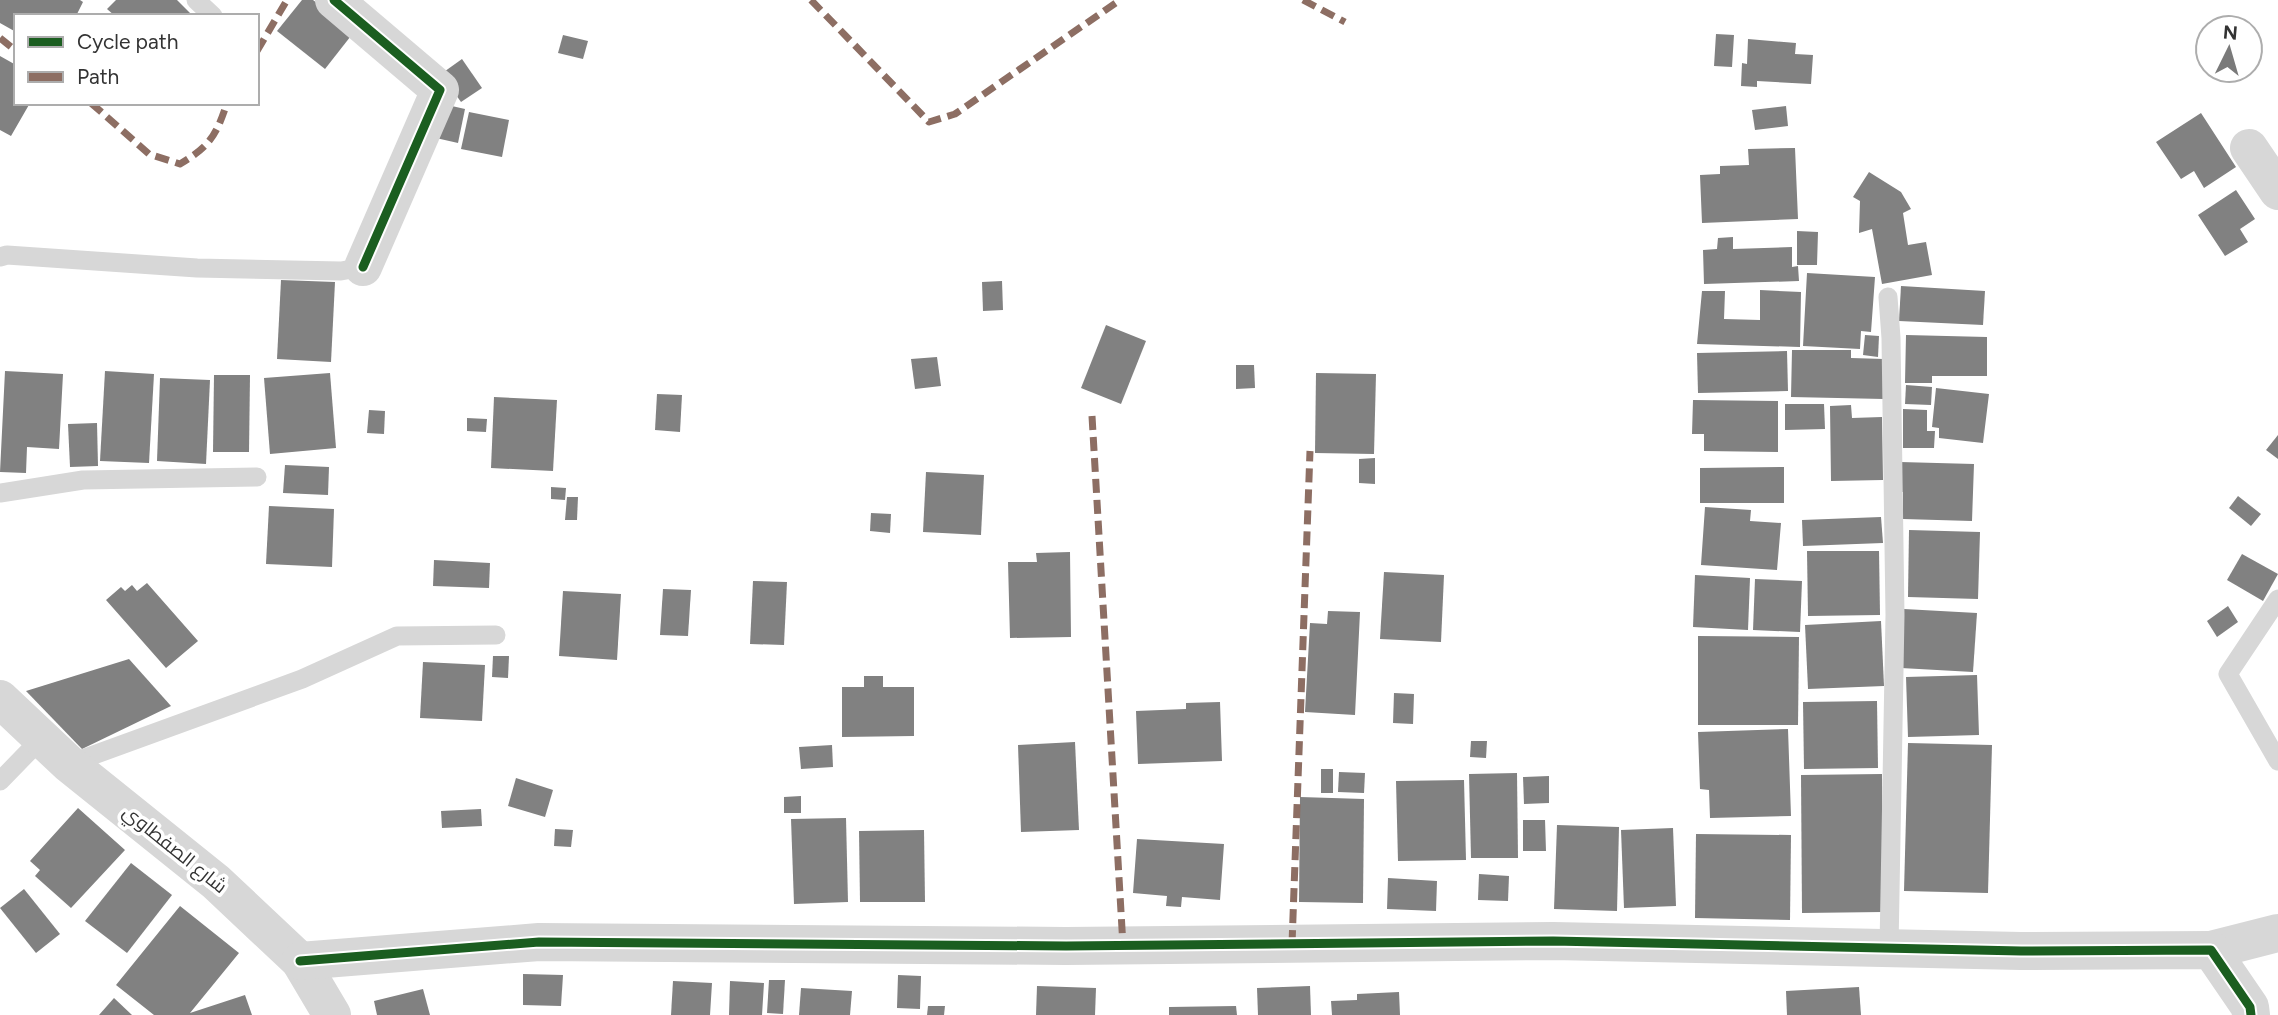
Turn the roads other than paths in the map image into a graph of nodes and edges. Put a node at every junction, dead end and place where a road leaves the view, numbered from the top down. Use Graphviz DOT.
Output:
graph roads {
  1 [pos="196,0"];
  2 [pos="334,0"];
  3 [pos="211,14"];
  4 [pos="2249,148"];
  5 [pos="2278,191"];
  6 [pos="0,257"];
  7 [pos="363,267"];
  8 [pos="1888,297"];
  9 [pos="257,477"];
  10 [pos="0,493"];
  11 [pos="2278,599"];
  12 [pos="496,635"];
  13 [pos="0,699"];
  14 [pos="41,739"];
  15 [pos="2278,761"];
  16 [pos="69,764"];
  17 [pos="0,781"];
  18 [pos="2278,933"];
  19 [pos="1889,948"];
  20 [pos="2211,950"];
  21 [pos="300,961"];
  22 [pos="332,1015"];
  23 [pos="2251,1015"];
  1 -- 3 [label="lane"];
  2 -- 7 [label="street"];
  4 -- 5 [label="street"];
  6 -- 7 [label="lane"];
  8 -- 19 [label="lane"];
  9 -- 10 [label="lane"];
  11 -- 15 [label="lane"];
  12 -- 16 [label="lane"];
  13 -- 14 [label="street, شارع الصفطاوي"];
  14 -- 16 [label="street, شارع الصفطاوي"];
  14 -- 17 [label="lane"];
  16 -- 21 [label="street, شارع الصفطاوي"];
  18 -- 20 [label="street"];
  19 -- 20 [label="street"];
  19 -- 21 [label="street"];
  20 -- 23 [label="street"];
  21 -- 22 [label="street, شارع الصفطاوي"];
}
